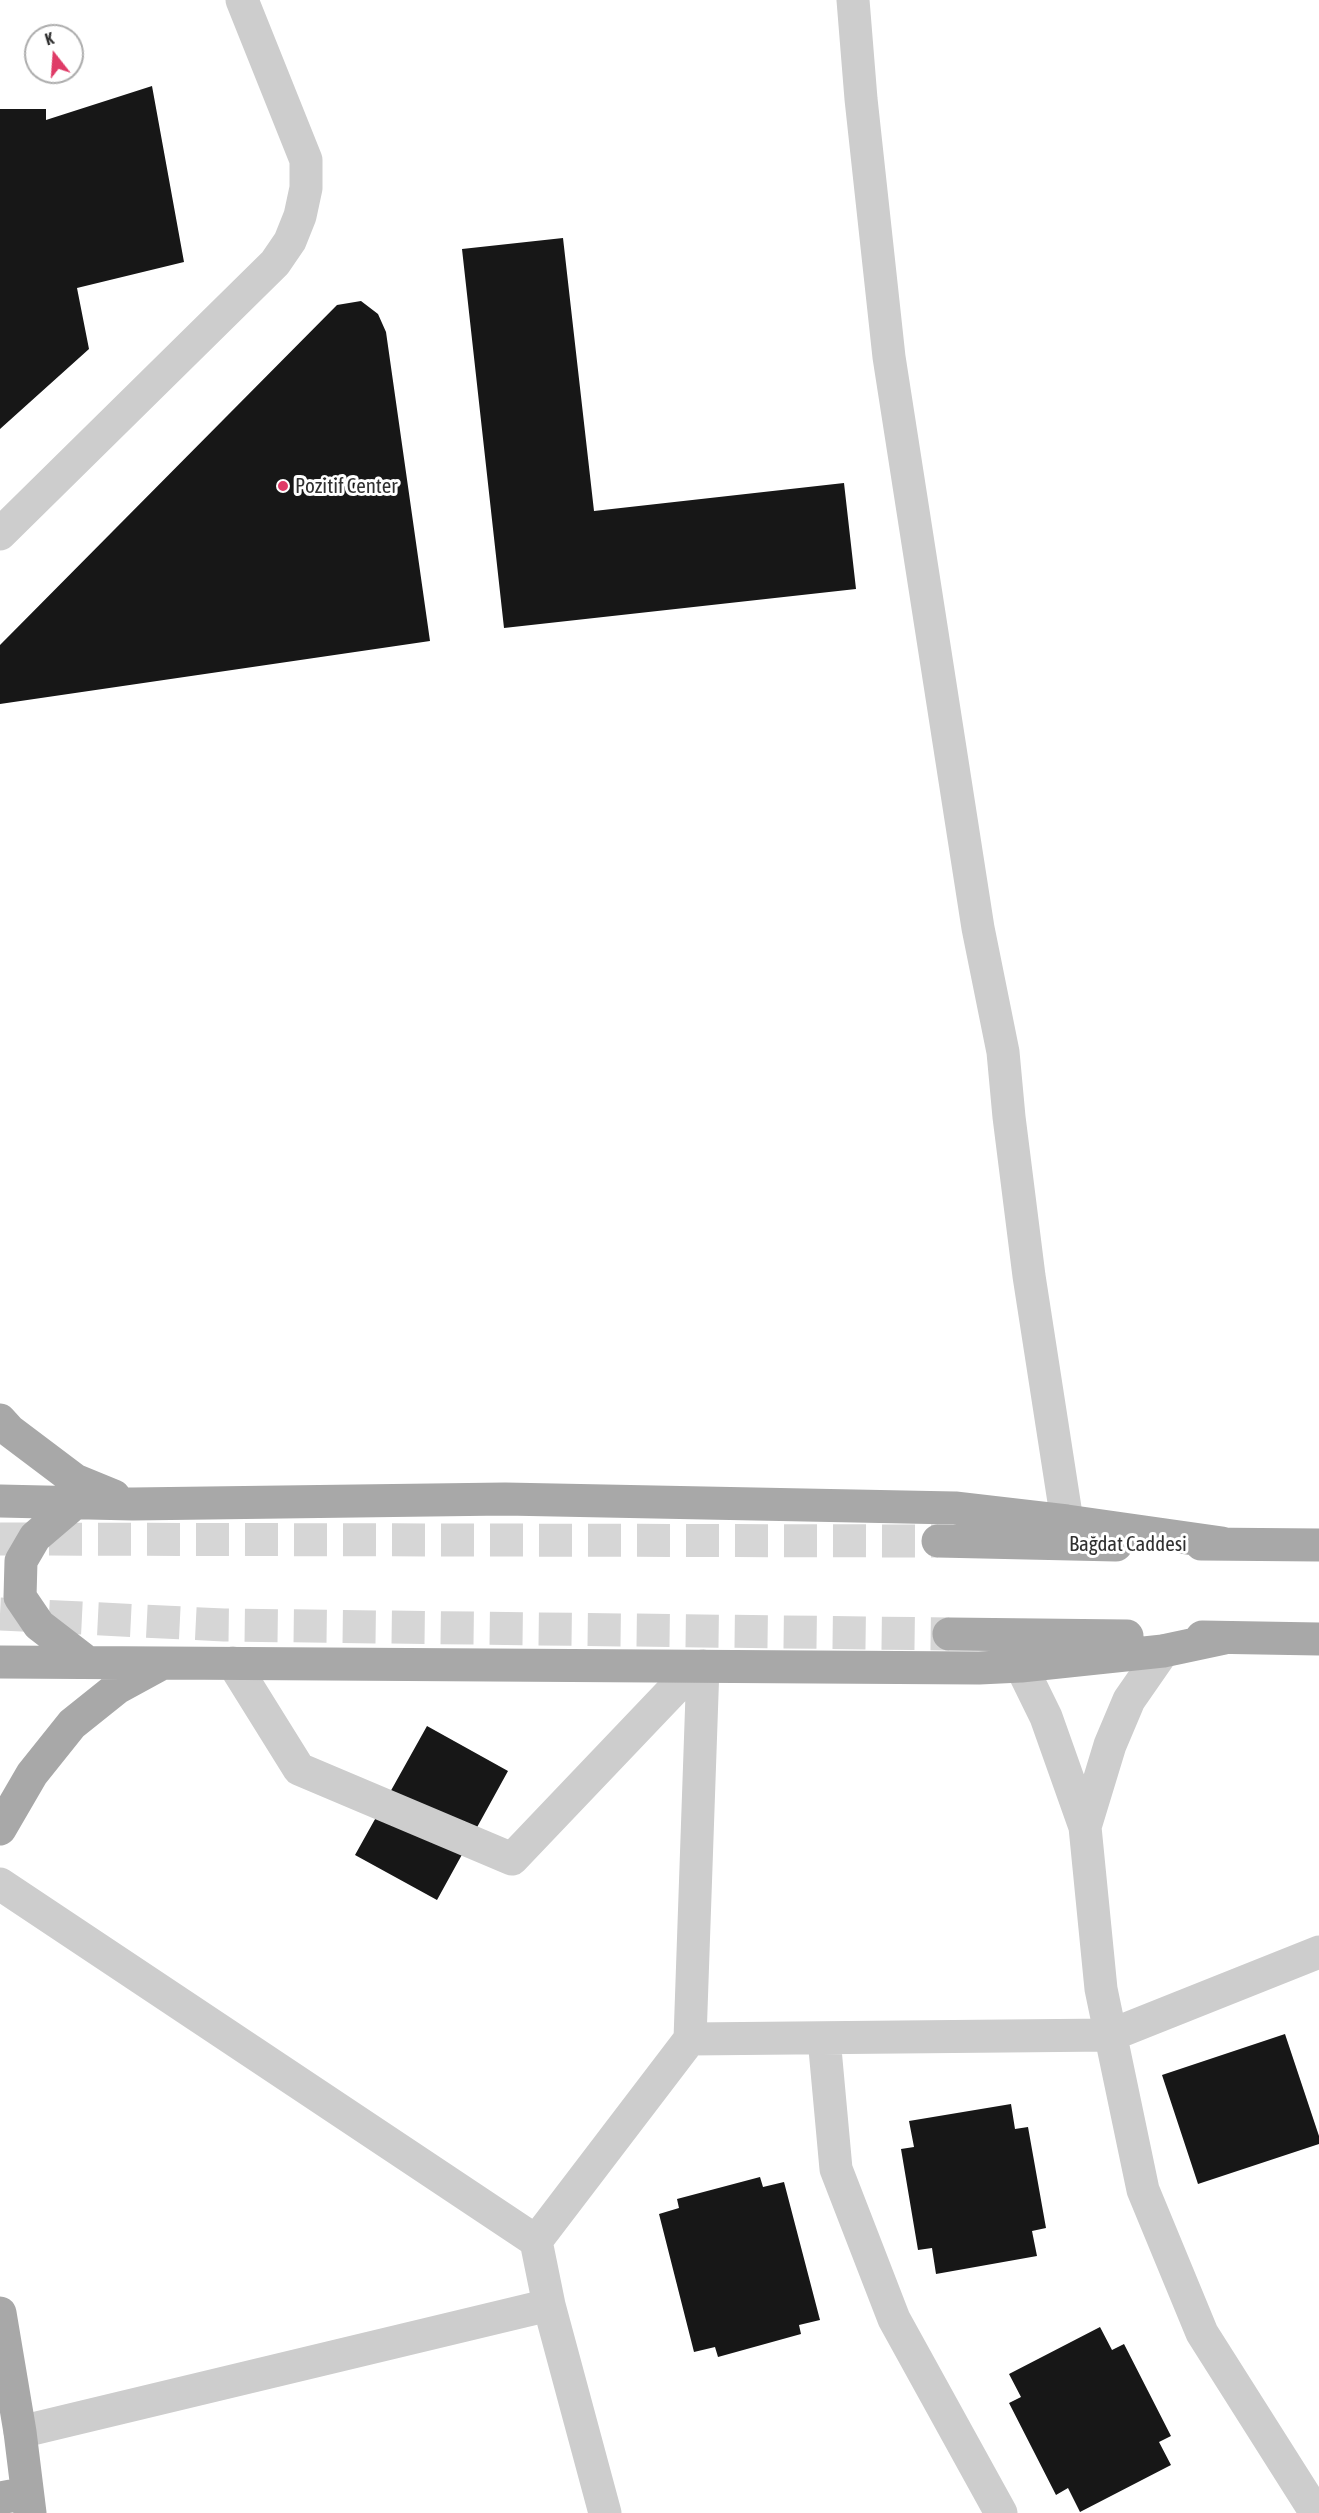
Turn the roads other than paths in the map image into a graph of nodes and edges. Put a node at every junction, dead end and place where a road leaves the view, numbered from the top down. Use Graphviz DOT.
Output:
graph roads {
  1 [pos="242,0"];
  2 [pos="853,0"];
  3 [pos="0,534"];
  4 [pos="0,1420"];
  5 [pos="0,1501"];
  6 [pos="76,1502"];
  7 [pos="133,1504"];
  8 [pos="1067,1521"];
  9 [pos="938,1541"];
  10 [pos="1222,1543"];
  11 [pos="1319,1545"];
  12 [pos="949,1634"];
  13 [pos="1224,1638"];
  14 [pos="1319,1639"];
  15 [pos="1164,1651"];
  16 [pos="0,1662"];
  17 [pos="87,1662"];
  18 [pos="166,1662"];
  19 [pos="233,1663"];
  20 [pos="699,1666"];
  21 [pos="1021,1666"];
  22 [pos="1086,1827"];
  23 [pos="0,1829"];
  24 [pos="0,1884"];
  25 [pos="1319,1952"];
  26 [pos="1111,2035"];
  27 [pos="824,2038"];
  28 [pos="690,2039"];
  29 [pos="536,2241"];
  30 [pos="549,2305"];
  31 [pos="0,2314"];
  32 [pos="20,2432"];
  33 [pos="19,2501"];
  34 [pos="605,2513"];
  35 [pos="1001,2513"];
  36 [pos="1316,2513"];
  1 -- 3 [label="street"];
  2 -- 8 [label="street"];
  4 -- 7 [label="main road"];
  5 -- 6 [label="main road"];
  6 -- 7 [label="main road"];
  6 -- 17 [label="main road"];
  7 -- 8 [label="main road"];
  8 -- 10 [label="main road"];
  9 -- 10 [label="main road, Bağdat Caddesi"];
  10 -- 11 [label="main road, Bağdat Caddesi"];
  12 -- 13 [label="main road"];
  13 -- 14 [label="main road"];
  13 -- 15 [label="main road"];
  15 -- 21 [label="main road"];
  15 -- 22 [label="street"];
  16 -- 17 [label="main road"];
  17 -- 18 [label="main road"];
  18 -- 19 [label="main road"];
  18 -- 23 [label="main road"];
  19 -- 20 [label="main road"];
  19 -- 20 [label="street"];
  20 -- 21 [label="main road"];
  20 -- 28 [label="street"];
  21 -- 22 [label="street"];
  22 -- 26 [label="street"];
  24 -- 29 [label="street"];
  25 -- 26 [label="street"];
  26 -- 27 [label="street"];
  26 -- 36 [label="street"];
  27 -- 28 [label="street"];
  27 -- 35 [label="street"];
  28 -- 29 [label="street"];
  29 -- 30 [label="street"];
  30 -- 32 [label="street"];
  30 -- 34 [label="street"];
  31 -- 32 [label="main road"];
  32 -- 33 [label="main road"];
}
